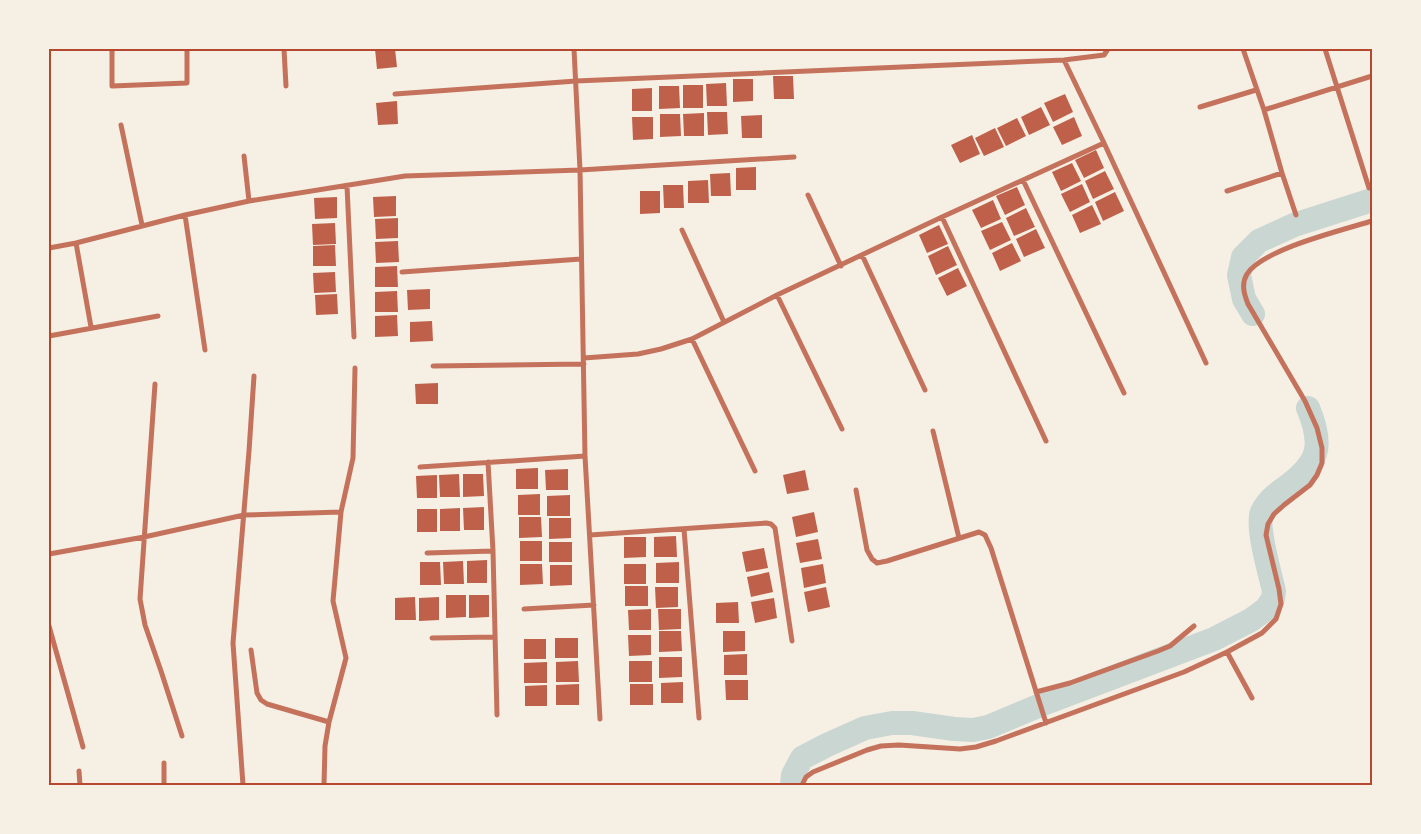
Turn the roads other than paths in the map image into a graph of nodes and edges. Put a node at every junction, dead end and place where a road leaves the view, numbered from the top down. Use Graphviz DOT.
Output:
graph roads {
  1 [pos="112,49"];
  2 [pos="187,49"];
  3 [pos="284,49"];
  4 [pos="574,49"];
  5 [pos="1108,49"];
  6 [pos="1243,49"];
  7 [pos="1326,49"];
  8 [pos="1064,60"];
  9 [pos="1372,76"];
  10 [pos="576,81"];
  11 [pos="286,86"];
  12 [pos="1338,86"];
  13 [pos="1256,90"];
  14 [pos="395,94"];
  15 [pos="1200,107"];
  16 [pos="1264,110"];
  17 [pos="121,125"];
  18 [pos="1104,143"];
  19 [pos="244,156"];
  20 [pos="794,157"];
  21 [pos="580,170"];
  22 [pos="1282,173"];
  23 [pos="1022,180"];
  24 [pos="347,186"];
  25 [pos="1369,188"];
  26 [pos="1228,191"];
  27 [pos="808,195"];
  28 [pos="249,202"];
  29 [pos="185,215"];
  30 [pos="1296,215"];
  31 [pos="942,217"];
  32 [pos="1372,222"];
  33 [pos="142,225"];
  34 [pos="682,230"];
  35 [pos="76,243"];
  36 [pos="49,248"];
  37 [pos="862,255"];
  38 [pos="580,259"];
  39 [pos="842,266"];
  40 [pos="402,272"];
  41 [pos="777,295"];
  42 [pos="158,316"];
  43 [pos="724,322"];
  44 [pos="91,328"];
  45 [pos="49,336"];
  46 [pos="354,337"];
  47 [pos="692,339"];
  48 [pos="205,350"];
  49 [pos="584,361"];
  50 [pos="1206,363"];
  51 [pos="433,366"];
  52 [pos="355,368"];
  53 [pos="254,376"];
  54 [pos="155,384"];
  55 [pos="925,390"];
  56 [pos="1124,393"];
  57 [pos="842,429"];
  58 [pos="933,431"];
  59 [pos="1046,441"];
  60 [pos="585,456"];
  61 [pos="488,462"];
  62 [pos="420,466"];
  63 [pos="755,471"];
  64 [pos="856,490"];
  65 [pos="341,512"];
  66 [pos="244,515"];
  67 [pos="684,529"];
  68 [pos="590,535"];
  69 [pos="144,537"];
  70 [pos="959,538"];
  71 [pos="493,551"];
  72 [pos="427,553"];
  73 [pos="49,554"];
  74 [pos="594,605"];
  75 [pos="524,609"];
  76 [pos="49,626"];
  77 [pos="1194,626"];
  78 [pos="495,637"];
  79 [pos="432,638"];
  80 [pos="792,641"];
  81 [pos="251,650"];
  82 [pos="1227,652"];
  83 [pos="1037,693"];
  84 [pos="1252,698"];
  85 [pos="497,714"];
  86 [pos="699,718"];
  87 [pos="600,719"];
  88 [pos="329,722"];
  89 [pos="1046,723"];
  90 [pos="182,736"];
  91 [pos="83,747"];
  92 [pos="164,763"];
  93 [pos="79,771"];
  94 [pos="80,785"];
  95 [pos="164,785"];
  96 [pos="243,785"];
  97 [pos="324,785"];
  98 [pos="802,785"];
  1 -- 2 [label="street"];
  3 -- 11 [label="street"];
  4 -- 10 [label="street"];
  5 -- 8 [label="street"];
  6 -- 13 [label="street"];
  7 -- 12 [label="street"];
  8 -- 10 [label="street"];
  8 -- 18 [label="street"];
  9 -- 12 [label="street"];
  10 -- 14 [label="street"];
  10 -- 21 [label="street"];
  12 -- 16 [label="street"];
  12 -- 25 [label="street"];
  13 -- 15 [label="street"];
  13 -- 16 [label="street"];
  16 -- 22 [label="street"];
  17 -- 33 [label="street"];
  18 -- 23 [label="street"];
  18 -- 50 [label="street"];
  19 -- 28 [label="street"];
  20 -- 21 [label="street"];
  21 -- 24 [label="street"];
  21 -- 38 [label="street"];
  22 -- 26 [label="street"];
  22 -- 30 [label="street"];
  23 -- 31 [label="street"];
  23 -- 56 [label="street"];
  24 -- 28 [label="street"];
  24 -- 46 [label="street"];
  27 -- 39 [label="street"];
  28 -- 29 [label="street"];
  29 -- 33 [label="street"];
  29 -- 48 [label="street"];
  31 -- 37 [label="street"];
  31 -- 59 [label="street"];
  32 -- 82 [label="street"];
  33 -- 35 [label="street"];
  34 -- 43 [label="street"];
  35 -- 36 [label="street"];
  35 -- 44 [label="street"];
  37 -- 39 [label="street"];
  37 -- 55 [label="street"];
  38 -- 40 [label="street"];
  38 -- 49 [label="street"];
  39 -- 41 [label="street"];
  41 -- 43 [label="street"];
  41 -- 57 [label="street"];
  42 -- 44 [label="street"];
  43 -- 47 [label="street"];
  44 -- 45 [label="street"];
  47 -- 49 [label="street"];
  47 -- 63 [label="street"];
  49 -- 51 [label="street"];
  49 -- 60 [label="street"];
  52 -- 65 [label="street"];
  53 -- 66 [label="street"];
  54 -- 69 [label="street"];
  58 -- 70 [label="street"];
  60 -- 61 [label="street"];
  60 -- 68 [label="street"];
  61 -- 62 [label="street"];
  61 -- 71 [label="street"];
  64 -- 70 [label="street"];
  65 -- 66 [label="street"];
  65 -- 88 [label="street"];
  66 -- 69 [label="street"];
  66 -- 96 [label="street"];
  67 -- 68 [label="street"];
  67 -- 80 [label="street"];
  67 -- 86 [label="street"];
  68 -- 74 [label="street"];
  69 -- 73 [label="street"];
  69 -- 90 [label="street"];
  70 -- 83 [label="street"];
  71 -- 72 [label="street"];
  71 -- 78 [label="street"];
  74 -- 75 [label="street"];
  74 -- 87 [label="street"];
  76 -- 91 [label="street"];
  77 -- 83 [label="street"];
  78 -- 79 [label="street"];
  78 -- 85 [label="street"];
  81 -- 88 [label="street"];
  82 -- 84 [label="street"];
  82 -- 89 [label="street"];
  83 -- 89 [label="street"];
  88 -- 97 [label="street"];
  89 -- 98 [label="street"];
  92 -- 95 [label="street"];
  93 -- 94 [label="street"];
}
